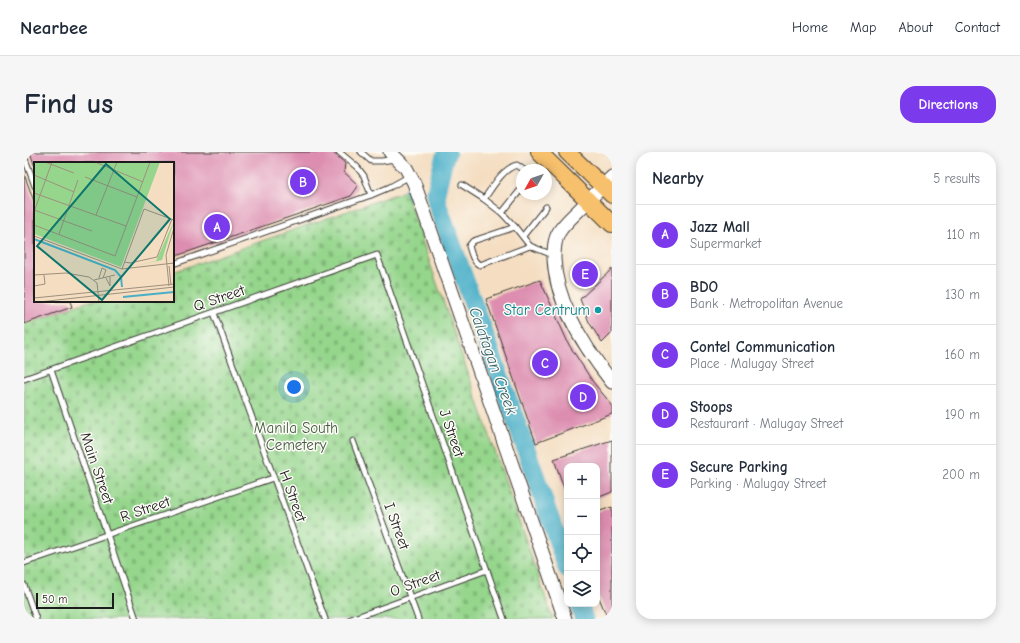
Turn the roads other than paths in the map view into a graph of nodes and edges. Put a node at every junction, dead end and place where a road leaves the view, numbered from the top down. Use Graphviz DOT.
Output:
graph roads {
  1 [pos="339,152"];
  2 [pos="361,152"];
  3 [pos="539,152"];
  4 [pos="567,152"];
  5 [pos="394,155"];
  6 [pos="24,156"];
  7 [pos="516,165"];
  8 [pos="411,176"];
  9 [pos="34,183"];
  10 [pos="462,185"];
  11 [pos="609,186"];
  12 [pos="371,195"];
  13 [pos="516,196"];
  14 [pos="484,199"];
  15 [pos="588,201"];
  16 [pos="546,207"];
  17 [pos="502,213"];
  18 [pos="612,224"];
  19 [pos="515,227"];
  20 [pos="523,236"];
  21 [pos="530,246"];
  22 [pos="377,255"];
  23 [pos="554,255"];
  24 [pos="174,264"];
  25 [pos="214,313"];
  26 [pos="51,370"];
  27 [pos="24,379"];
  28 [pos="612,382"];
  29 [pos="353,442"];
  30 [pos="273,478"];
  31 [pos="107,535"];
  32 [pos="24,563"];
  33 [pos="486,570"];
  34 [pos="24,585"];
  35 [pos="410,597"];
  36 [pos="36,619"];
  37 [pos="136,619"];
  38 [pos="325,619"];
  39 [pos="351,619"];
  40 [pos="418,619"];
  41 [pos="504,619"];
  42 [pos="565,619"];
  1 -- 12 [label="lane"];
  2 -- 5 [label="lane"];
  3 -- 15 [label="main road"];
  4 -- 11 [label="main road"];
  5 -- 8 [label="street"];
  6 -- 9 [label="lane"];
  7 -- 14 [label="lane"];
  8 -- 12 [label="lane"];
  8 -- 42 [label="street"];
  10 -- 14 [label="lane"];
  11 -- 15 [label="street"];
  12 -- 24 [label="lane"];
  13 -- 17 [label="lane"];
  14 -- 17 [label="lane"];
  15 -- 18 [label="main road"];
  15 -- 23 [label="street"];
  16 -- 20 [label="lane"];
  17 -- 19 [label="lane"];
  19 -- 20 [label="lane"];
  19 -- 21 [label="lane"];
  20 -- 21 [label="lane"];
  21 -- 23 [label="lane"];
  22 -- 25 [label="lane, Q Street"];
  22 -- 33 [label="lane, J Street"];
  23 -- 28 [label="street"];
  25 -- 26 [label="lane, Q Street"];
  25 -- 30 [label="lane, H Street"];
  26 -- 27 [label="lane, Q Street"];
  26 -- 31 [label="lane, Main Street"];
  29 -- 35 [label="lane, I Street"];
  30 -- 31 [label="lane, R Street"];
  30 -- 38 [label="lane, H Street"];
  31 -- 32 [label="lane, R Street"];
  31 -- 37 [label="lane, Main Street"];
  33 -- 35 [label="lane, O Street"];
  33 -- 41 [label="lane, J Street"];
  34 -- 36 [label="lane"];
  35 -- 39 [label="lane, O Street"];
  35 -- 40 [label="lane, I Street"];
}
